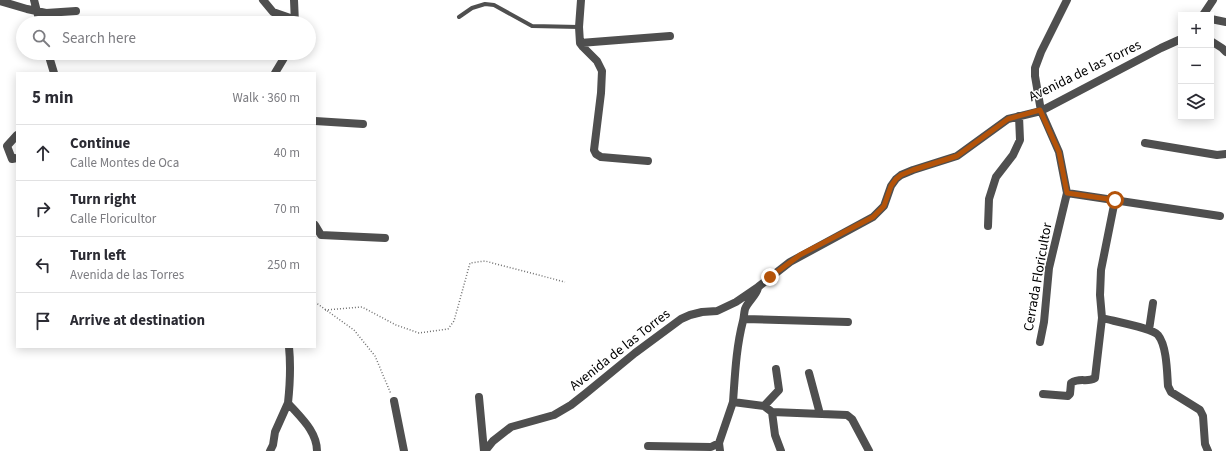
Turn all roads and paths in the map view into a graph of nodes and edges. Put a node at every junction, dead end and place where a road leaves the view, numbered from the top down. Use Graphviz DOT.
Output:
graph roads {
  1 [pos="34,0"];
  2 [pos="264,0"];
  3 [pos="294,0"];
  4 [pos="581,0"];
  5 [pos="1067,0"];
  6 [pos="1213,0"];
  7 [pos="0,1"];
  8 [pos="37,11"];
  9 [pos="76,11"];
  10 [pos="1205,12"];
  11 [pos="38,16"];
  12 [pos="282,16"];
  13 [pos="295,16"];
  14 [pos="459,17"];
  15 [pos="1214,20"];
  16 [pos="1226,22"];
  17 [pos="579,27"];
  18 [pos="670,36"];
  19 [pos="1178,40"];
  20 [pos="580,42"];
  21 [pos="1214,43"];
  22 [pos="1226,52"];
  23 [pos="50,60"];
  24 [pos="283,60"];
  25 [pos="54,72"];
  26 [pos="276,72"];
  27 [pos="1040,110"];
  28 [pos="1019,116"];
  29 [pos="316,121"];
  30 [pos="363,124"];
  31 [pos="16,136"];
  32 [pos="1145,143"];
  33 [pos="1226,154"];
  34 [pos="16,158"];
  35 [pos="648,162"];
  36 [pos="1067,193"];
  37 [pos="1115,200"];
  38 [pos="1220,216"];
  39 [pos="988,226"];
  40 [pos="316,227"];
  41 [pos="385,238"];
  42 [pos="565,282"];
  43 [pos="758,287"];
  44 [pos="316,303"];
  45 [pos="1153,303"];
  46 [pos="325,310"];
  47 [pos="1102,318"];
  48 [pos="744,319"];
  49 [pos="848,322"];
  50 [pos="1149,330"];
  51 [pos="1040,342"];
  52 [pos="289,348"];
  53 [pos="776,369"];
  54 [pos="809,373"];
  55 [pos="1043,394"];
  56 [pos="479,397"];
  57 [pos="394,401"];
  58 [pos="733,402"];
  59 [pos="288,403"];
  60 [pos="764,406"];
  61 [pos="772,412"];
  62 [pos="820,414"];
  63 [pos="648,446"];
  64 [pos="719,447"];
  65 [pos="270,451"];
  66 [pos="317,451"];
  67 [pos="404,451"];
  68 [pos="485,451"];
  69 [pos="781,451"];
  70 [pos="869,451"];
  71 [pos="1208,451"];
  1 -- 8 [label="street"];
  2 -- 12 [label="street"];
  3 -- 13 [label="street"];
  4 -- 17 [label="street"];
  5 -- 27 [label="street"];
  6 -- 10 [label="street"];
  7 -- 8 [label="street"];
  8 -- 9 [label="street"];
  8 -- 11 [label="street"];
  14 -- 17 [label="lane"];
  15 -- 16 [label="street"];
  17 -- 20 [label="street"];
  18 -- 20 [label="street"];
  19 -- 27 [label="street, Avenida de las Torres"];
  20 -- 35 [label="street"];
  21 -- 22 [label="street"];
  23 -- 25 [label="street"];
  24 -- 26 [label="street"];
  27 -- 28 [label="street, Avenida de las Torres"];
  27 -- 36 [label="street"];
  28 -- 39 [label="street"];
  28 -- 43 [label="street, Avenida de las Torres"];
  29 -- 30 [label="street"];
  31 -- 34 [label="street"];
  32 -- 33 [label="street"];
  36 -- 37 [label="street"];
  36 -- 51 [label="street, Cerrada Floricultor"];
  37 -- 38 [label="street"];
  37 -- 47 [label="street"];
  40 -- 41 [label="street"];
  42 -- 46 [label="path"];
  43 -- 48 [label="street"];
  43 -- 68 [label="street, Avenida de las Torres"];
  44 -- 46 [label="path"];
  45 -- 50 [label="street"];
  46 -- 57 [label="path"];
  47 -- 50 [label="street"];
  47 -- 55 [label="street"];
  48 -- 49 [label="street"];
  48 -- 58 [label="street"];
  50 -- 71 [label="street"];
  52 -- 59 [label="street"];
  53 -- 60 [label="street"];
  54 -- 62 [label="street"];
  56 -- 68 [label="street"];
  57 -- 67 [label="street"];
  58 -- 60 [label="street"];
  58 -- 64 [label="street"];
  59 -- 65 [label="street"];
  59 -- 66 [label="street"];
  60 -- 61 [label="street"];
  61 -- 62 [label="street"];
  61 -- 69 [label="street"];
  62 -- 70 [label="street"];
  63 -- 64 [label="street"];
}
